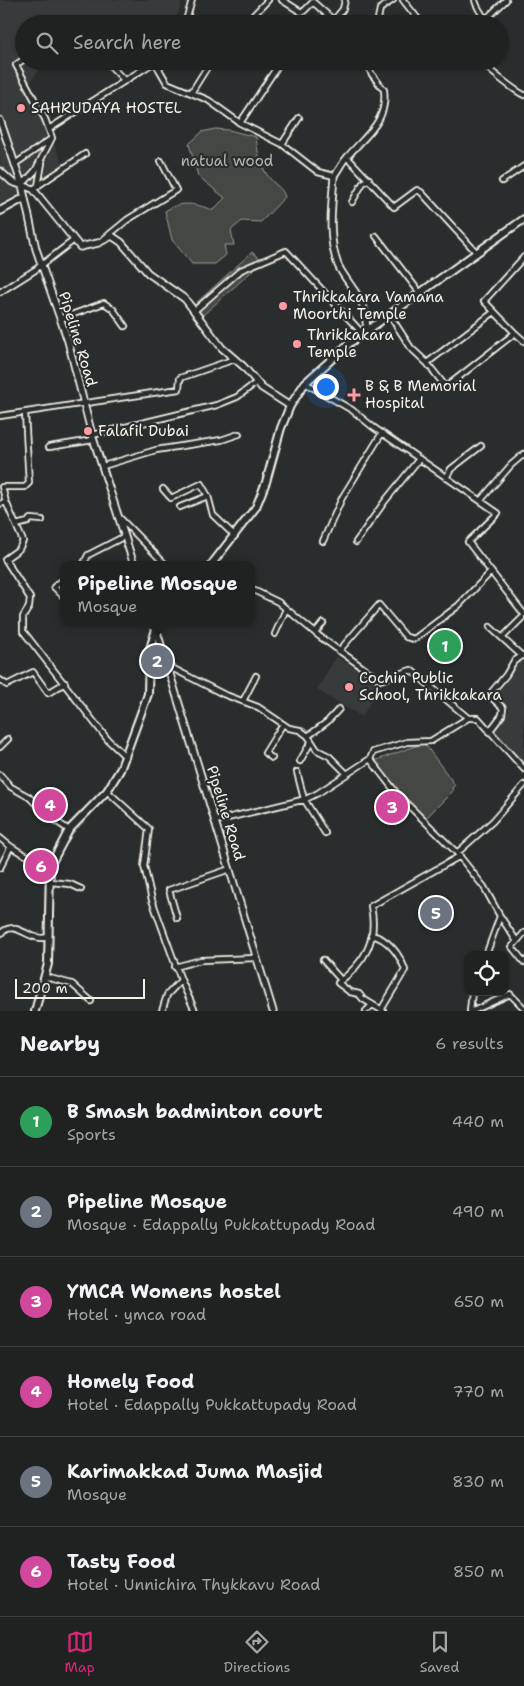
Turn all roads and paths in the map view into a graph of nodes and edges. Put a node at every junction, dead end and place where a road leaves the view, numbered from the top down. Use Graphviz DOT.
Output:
graph roads {
  1 [pos="192,0"];
  2 [pos="268,0"];
  3 [pos="282,0"];
  4 [pos="345,0"];
  5 [pos="393,0"];
  6 [pos="403,0"];
  7 [pos="475,0"];
  8 [pos="506,0"];
  9 [pos="312,1"];
  10 [pos="188,15"];
  11 [pos="254,15"];
  12 [pos="328,15"];
  13 [pos="340,15"];
  14 [pos="379,15"];
  15 [pos="415,15"];
  16 [pos="480,15"];
  17 [pos="492,15"];
  18 [pos="19,70"];
  19 [pos="115,70"];
  20 [pos="141,70"];
  21 [pos="160,70"];
  22 [pos="205,70"];
  23 [pos="274,70"];
  24 [pos="370,70"];
  25 [pos="488,70"];
  26 [pos="124,80"];
  27 [pos="191,92"];
  28 [pos="524,95"];
  29 [pos="299,118"];
  30 [pos="0,120"];
  31 [pos="240,122"];
  32 [pos="49,128"];
  33 [pos="52,138"];
  34 [pos="282,144"];
  35 [pos="85,154"];
  36 [pos="347,157"];
  37 [pos="43,159"];
  38 [pos="160,161"];
  39 [pos="15,164"];
  40 [pos="524,166"];
  41 [pos="0,172"];
  42 [pos="334,176"];
  43 [pos="369,180"];
  44 [pos="502,181"];
  45 [pos="22,185"];
  46 [pos="36,188"];
  47 [pos="24,198"];
  48 [pos="352,202"];
  49 [pos="0,211"];
  50 [pos="523,221"];
  51 [pos="376,236"];
  52 [pos="74,240"];
  53 [pos="100,242"];
  54 [pos="477,253"];
  55 [pos="524,257"];
  56 [pos="42,266"];
  57 [pos="0,292"];
  58 [pos="420,293"];
  59 [pos="194,311"];
  60 [pos="494,312"];
  61 [pos="389,314"];
  62 [pos="60,318"];
  63 [pos="125,326"];
  64 [pos="365,332"];
  65 [pos="516,334"];
  66 [pos="524,341"];
  67 [pos="235,359"];
  68 [pos="427,362"];
  69 [pos="257,382"];
  70 [pos="305,383"];
  71 [pos="84,402"];
  72 [pos="290,406"];
  73 [pos="25,413"];
  74 [pos="0,416"];
  75 [pos="382,433"];
  76 [pos="240,434"];
  77 [pos="92,438"];
  78 [pos="481,446"];
  79 [pos="49,447"];
  80 [pos="524,454"];
  81 [pos="419,459"];
  82 [pos="102,466"];
  83 [pos="446,478"];
  84 [pos="0,481"];
  85 [pos="2,487"];
  86 [pos="163,489"];
  87 [pos="208,496"];
  88 [pos="481,500"];
  89 [pos="6,502"];
  90 [pos="0,504"];
  91 [pos="180,507"];
  92 [pos="118,516"];
  93 [pos="42,520"];
  94 [pos="16,526"];
  95 [pos="125,536"];
  96 [pos="235,536"];
  97 [pos="322,541"];
  98 [pos="356,542"];
  99 [pos="6,558"];
  100 [pos="0,561"];
  101 [pos="85,561"];
  102 [pos="133,561"];
  103 [pos="162,561"];
  104 [pos="214,561"];
  105 [pos="491,572"];
  106 [pos="60,582"];
  107 [pos="255,591"];
  108 [pos="60,593"];
  109 [pos="286,609"];
  110 [pos="523,616"];
  111 [pos="323,623"];
  112 [pos="155,626"];
  113 [pos="158,626"];
  114 [pos="490,627"];
  115 [pos="156,629"];
  116 [pos="315,633"];
  117 [pos="275,634"];
  118 [pos="502,638"];
  119 [pos="339,651"];
  120 [pos="523,656"];
  121 [pos="168,666"];
  122 [pos="256,676"];
  123 [pos="0,680"];
  124 [pos="65,684"];
  125 [pos="243,700"];
  126 [pos="339,709"];
  127 [pos="468,718"];
  128 [pos="283,724"];
  129 [pos="489,732"];
  130 [pos="308,736"];
  131 [pos="8,739"];
  132 [pos="311,742"];
  133 [pos="0,746"];
  134 [pos="126,757"];
  135 [pos="272,758"];
  136 [pos="370,759"];
  137 [pos="300,761"];
  138 [pos="524,769"];
  139 [pos="297,772"];
  140 [pos="347,774"];
  141 [pos="0,775"];
  142 [pos="524,785"];
  143 [pos="107,791"];
  144 [pos="304,799"];
  145 [pos="215,821"];
  146 [pos="70,830"];
  147 [pos="326,833"];
  148 [pos="0,838"];
  149 [pos="10,848"];
  150 [pos="459,854"];
  151 [pos="52,863"];
  152 [pos="0,868"];
  153 [pos="230,869"];
  154 [pos="51,882"];
  155 [pos="81,889"];
  156 [pos="500,916"];
  157 [pos="177,918"];
  158 [pos="524,933"];
  159 [pos="0,934"];
  160 [pos="371,935"];
  161 [pos="49,937"];
  162 [pos="516,940"];
  163 [pos="487,951"];
  164 [pos="257,958"];
  165 [pos="323,960"];
  166 [pos="524,962"];
  167 [pos="175,967"];
  168 [pos="46,977"];
  169 [pos="180,980"];
  170 [pos="341,980"];
  171 [pos="472,996"];
  172 [pos="91,1001"];
  173 [pos="372,1005"];
  174 [pos="524,1008"];
  175 [pos="382,1010"];
  176 [pos="35,1011"];
  177 [pos="162,1011"];
  178 [pos="195,1011"];
  179 [pos="273,1011"];
  180 [pos="366,1011"];
  181 [pos="472,1011"];
  1 -- 10 [label="street"];
  2 -- 11 [label="street"];
  3 -- 9 [label="street"];
  4 -- 13 [label="street"];
  5 -- 14 [label="street"];
  6 -- 15 [label="street"];
  7 -- 16 [label="street"];
  8 -- 17 [label="street"];
  9 -- 12 [label="street"];
  18 -- 32 [label="street"];
  19 -- 26 [label="street"];
  20 -- 26 [label="street"];
  21 -- 27 [label="street"];
  22 -- 27 [label="street"];
  23 -- 31 [label="street"];
  24 -- 36 [label="street"];
  25 -- 28 [label="street"];
  26 -- 32 [label="street"];
  27 -- 31 [label="street"];
  29 -- 34 [label="street"];
  30 -- 39 [label="street, Pipeline Road"];
  31 -- 34 [label="street"];
  32 -- 33 [label="street"];
  33 -- 37 [label="street"];
  33 -- 39 [label="street"];
  34 -- 42 [label="street"];
  35 -- 46 [label="street"];
  36 -- 42 [label="street"];
  36 -- 43 [label="street"];
  37 -- 45 [label="street"];
  37 -- 46 [label="street"];
  38 -- 53 [label="street"];
  39 -- 45 [label="street, Pipeline Road"];
  40 -- 44 [label="street"];
  41 -- 45 [label="street"];
  42 -- 64 [label="street"];
  43 -- 48 [label="street"];
  43 -- 54 [label="street"];
  45 -- 46 [label="street"];
  45 -- 47 [label="street, Pipeline Road"];
  46 -- 52 [label="street"];
  47 -- 49 [label="main road"];
  47 -- 56 [label="street, Pipeline Road"];
  50 -- 54 [label="main road"];
  51 -- 58 [label="street"];
  52 -- 53 [label="street"];
  52 -- 56 [label="street"];
  53 -- 59 [label="street"];
  54 -- 58 [label="main road"];
  55 -- 60 [label="street"];
  56 -- 57 [label="street"];
  56 -- 62 [label="street, Pipeline Road"];
  58 -- 61 [label="main road"];
  59 -- 64 [label="street"];
  59 -- 67 [label="street"];
  60 -- 65 [label="street"];
  60 -- 68 [label="street"];
  61 -- 64 [label="main road"];
  61 -- 68 [label="street"];
  62 -- 63 [label="street"];
  62 -- 71 [label="street, Pipeline Road"];
  64 -- 70 [label="main road"];
  65 -- 66 [label="street"];
  65 -- 68 [label="street"];
  67 -- 69 [label="street"];
  67 -- 71 [label="street"];
  69 -- 72 [label="street"];
  69 -- 77 [label="street"];
  70 -- 72 [label="main road"];
  70 -- 75 [label="street"];
  71 -- 73 [label="street"];
  71 -- 77 [label="street, Pipeline Road"];
  72 -- 96 [label="main road"];
  73 -- 74 [label="street"];
  73 -- 85 [label="street"];
  75 -- 81 [label="street"];
  75 -- 97 [label="street"];
  76 -- 82 [label="street"];
  77 -- 79 [label="street"];
  77 -- 82 [label="street, Pipeline Road"];
  78 -- 83 [label="street"];
  80 -- 88 [label="street"];
  81 -- 83 [label="street"];
  81 -- 98 [label="street"];
  82 -- 92 [label="street, Pipeline Road"];
  83 -- 88 [label="street"];
  84 -- 85 [label="street"];
  85 -- 89 [label="street"];
  86 -- 87 [label="street"];
  87 -- 91 [label="street"];
  87 -- 96 [label="street"];
  88 -- 105 [label="street"];
  89 -- 90 [label="street"];
  89 -- 94 [label="street"];
  92 -- 95 [label="street, Pipeline Road"];
  92 -- 103 [label="street"];
  93 -- 94 [label="street"];
  94 -- 99 [label="street"];
  95 -- 101 [label="street"];
  95 -- 102 [label="street, Pipeline Road"];
  96 -- 104 [label="main road"];
  99 -- 100 [label="street"];
  99 -- 124 [label="street"];
  105 -- 110 [label="street"];
  105 -- 119 [label="street"];
  106 -- 108 [label="street"];
  107 -- 109 [label="street"];
  109 -- 116 [label="street"];
  109 -- 117 [label="street"];
  110 -- 118 [label="street"];
  111 -- 116 [label="street"];
  112 -- 115 [label="street, Pipeline Road"];
  113 -- 115 [label="main road"];
  114 -- 118 [label="street"];
  115 -- 121 [label="street, Pipeline Road"];
  115 -- 134 [label="main road"];
  116 -- 119 [label="street"];
  118 -- 120 [label="street"];
  119 -- 127 [label="street"];
  120 -- 129 [label="street"];
  121 -- 125 [label="street"];
  121 -- 145 [label="street, Pipeline Road"];
  122 -- 125 [label="street"];
  123 -- 124 [label="street"];
  124 -- 134 [label="street"];
  125 -- 128 [label="street"];
  126 -- 130 [label="street"];
  127 -- 129 [label="street"];
  127 -- 136 [label="street"];
  128 -- 130 [label="street"];
  128 -- 135 [label="street"];
  129 -- 138 [label="street"];
  130 -- 132 [label="street"];
  131 -- 133 [label="street"];
  132 -- 137 [label="street"];
  132 -- 140 [label="street"];
  134 -- 143 [label="main road"];
  136 -- 140 [label="street"];
  136 -- 150 [label="street"];
  139 -- 144 [label="street"];
  140 -- 144 [label="street"];
  141 -- 146 [label="street"];
  142 -- 150 [label="street"];
  143 -- 146 [label="main road"];
  143 -- 167 [label="street"];
  144 -- 145 [label="street"];
  144 -- 147 [label="street"];
  145 -- 153 [label="street, Pipeline Road"];
  146 -- 151 [label="main road"];
  148 -- 149 [label="street"];
  149 -- 151 [label="street"];
  149 -- 152 [label="street"];
  150 -- 156 [label="street"];
  150 -- 160 [label="street"];
  151 -- 154 [label="main road"];
  153 -- 157 [label="street"];
  153 -- 164 [label="street, Pipeline Road"];
  154 -- 155 [label="street"];
  154 -- 161 [label="main road"];
  156 -- 162 [label="street"];
  156 -- 163 [label="street"];
  158 -- 162 [label="street"];
  159 -- 161 [label="street"];
  160 -- 170 [label="street"];
  160 -- 175 [label="street"];
  161 -- 168 [label="main road"];
  162 -- 166 [label="street"];
  164 -- 167 [label="street"];
  164 -- 179 [label="street, Pipeline Road"];
  165 -- 170 [label="street"];
  167 -- 169 [label="street"];
  168 -- 172 [label="street"];
  168 -- 176 [label="main road"];
  169 -- 177 [label="street"];
  169 -- 178 [label="street"];
  170 -- 173 [label="street"];
  171 -- 181 [label="street"];
  173 -- 175 [label="street"];
  173 -- 180 [label="street"];
  174 -- 181 [label="street"];
}
